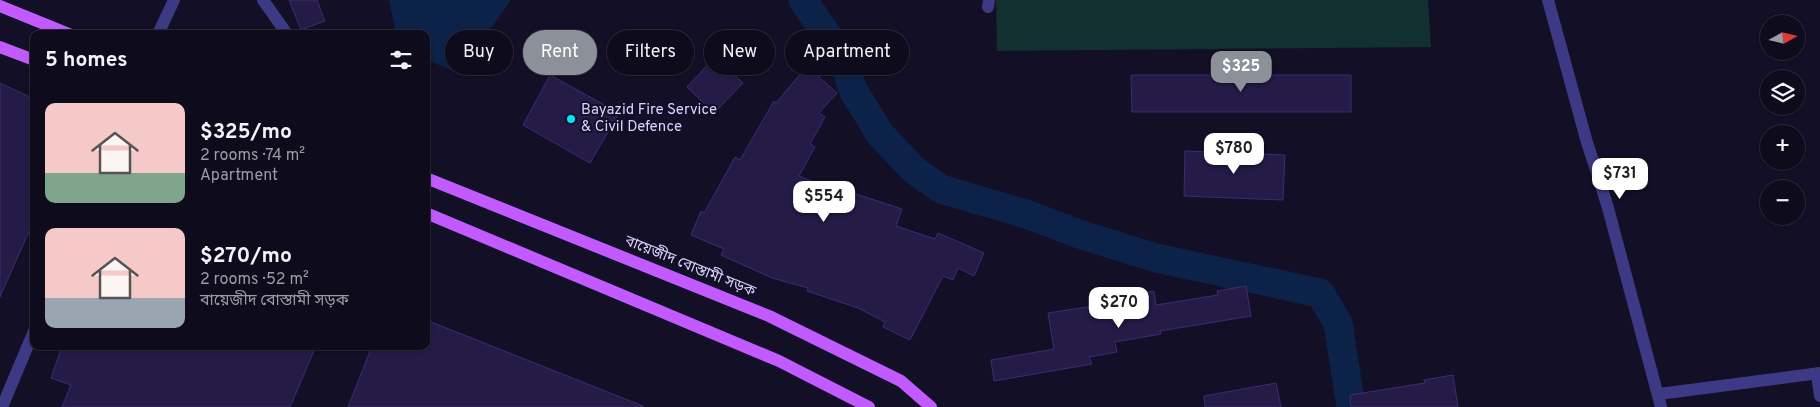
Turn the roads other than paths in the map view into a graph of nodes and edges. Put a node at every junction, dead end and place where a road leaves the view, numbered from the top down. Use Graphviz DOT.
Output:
graph roads {
  1 [pos="174,0"];
  2 [pos="263,0"];
  3 [pos="1548,0"];
  4 [pos="0,6"];
  5 [pos="59,30"];
  6 [pos="160,30"];
  7 [pos="284,30"];
  8 [pos="0,47"];
  9 [pos="30,58"];
  10 [pos="430,180"];
  11 [pos="430,215"];
  12 [pos="30,340"];
  13 [pos="1818,374"];
  14 [pos="1659,394"];
  15 [pos="1820,396"];
  16 [pos="2,407"];
  17 [pos="869,407"];
  18 [pos="931,407"];
  19 [pos="1661,407"];
  1 -- 6 [label="street"];
  2 -- 7 [label="street"];
  3 -- 14 [label="street"];
  4 -- 5 [label="main road"];
  8 -- 9 [label="main road"];
  10 -- 18 [label="main road, বায়েজীদ বোস্তামী সড়ক"];
  11 -- 17 [label="main road"];
  12 -- 16 [label="street"];
  13 -- 14 [label="street"];
  13 -- 15 [label="street"];
  14 -- 19 [label="street"];
}
